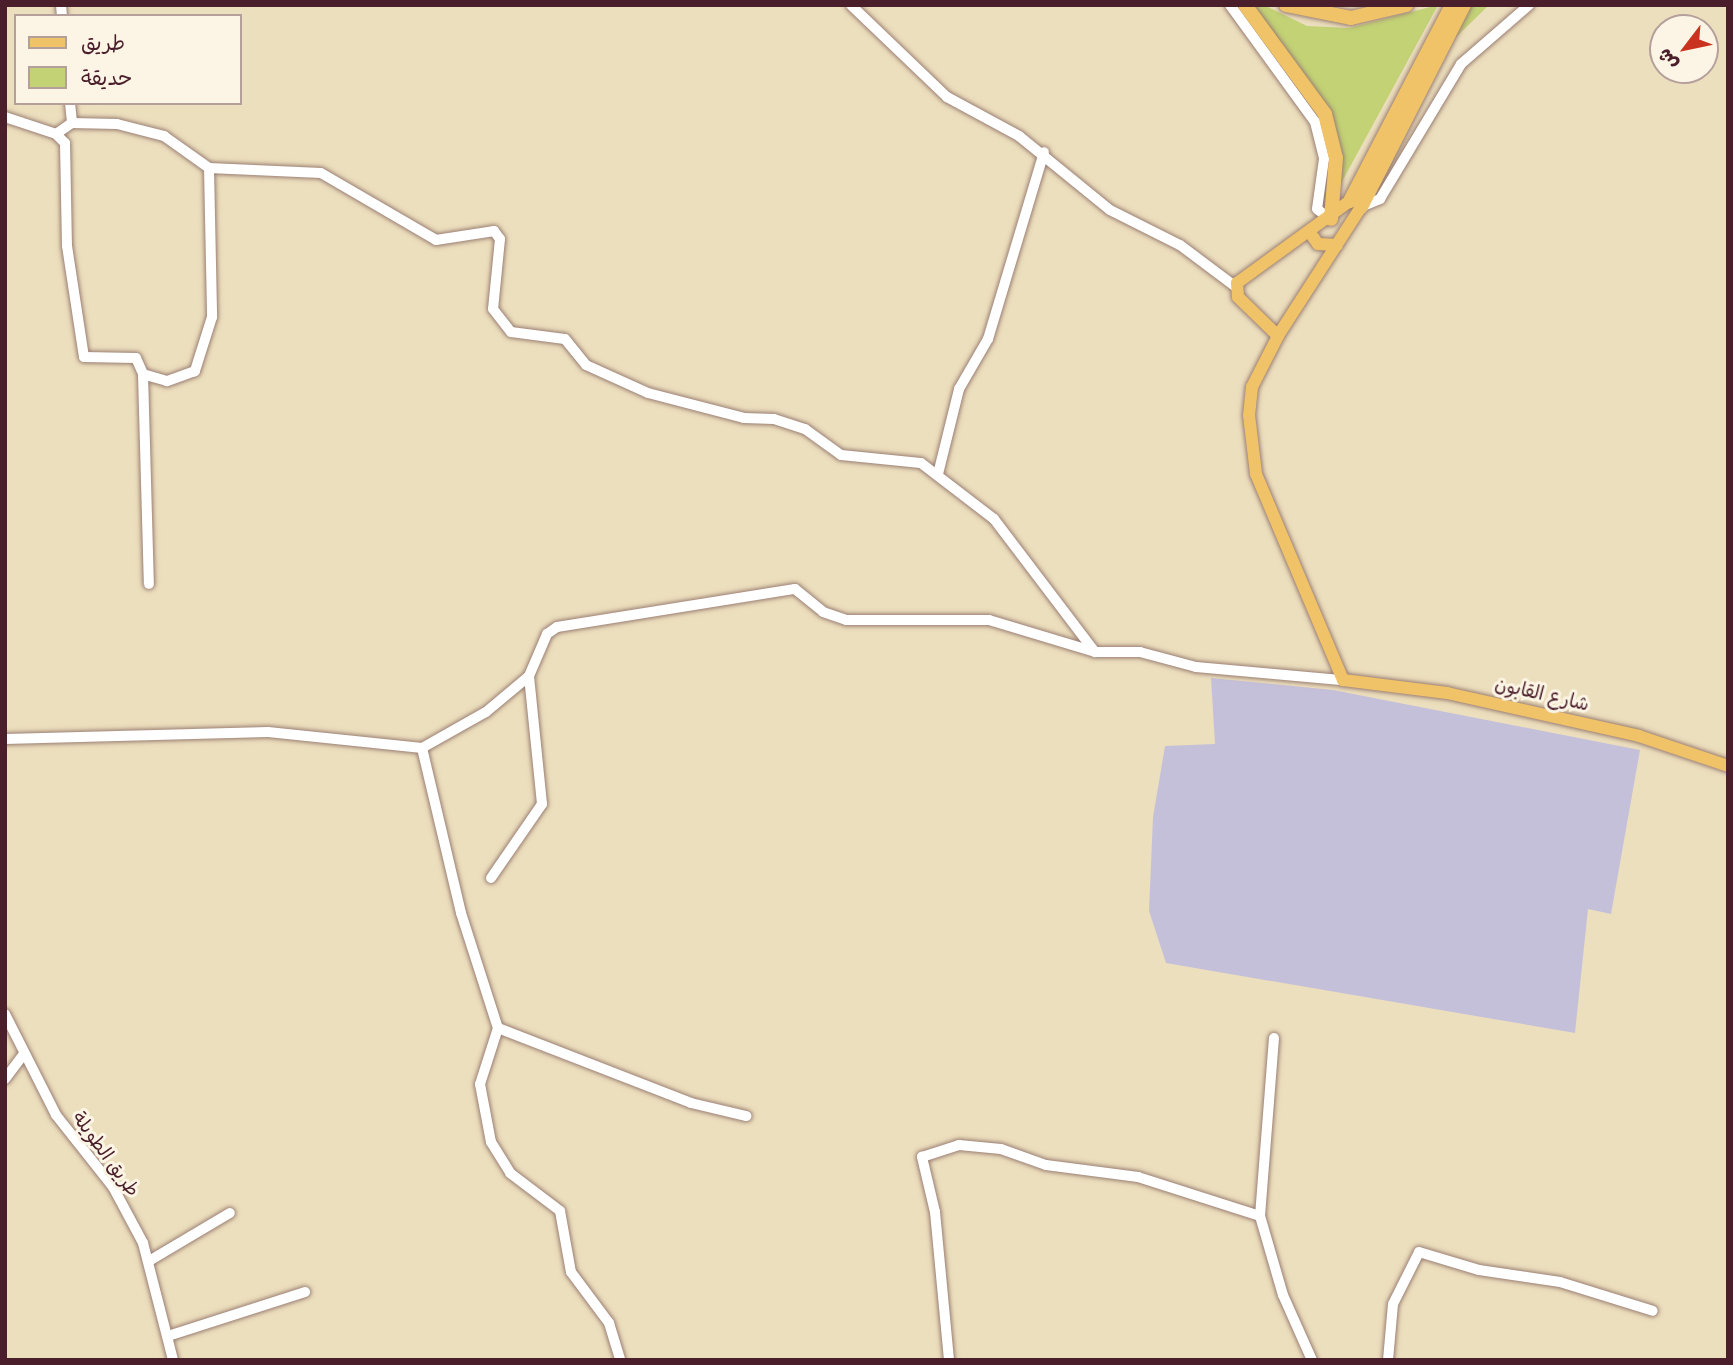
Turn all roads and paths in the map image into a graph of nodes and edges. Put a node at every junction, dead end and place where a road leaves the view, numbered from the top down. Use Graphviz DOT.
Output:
graph roads {
  1 [pos="851,5"];
  2 [pos="1230,5"];
  3 [pos="1245,5"];
  4 [pos="1286,5"];
  5 [pos="1406,5"];
  6 [pos="1452,5"];
  7 [pos="1464,5"];
  8 [pos="1528,5"];
  9 [pos="70,105"];
  10 [pos="5,117"];
  11 [pos="72,123"];
  12 [pos="56,134"];
  13 [pos="1044,152"];
  14 [pos="209,168"];
  15 [pos="1355,204"];
  16 [pos="1331,219"];
  17 [pos="1311,234"];
  18 [pos="1337,245"];
  19 [pos="1236,287"];
  20 [pos="1278,336"];
  21 [pos="143,374"];
  22 [pos="938,474"];
  23 [pos="149,584"];
  24 [pos="1096,652"];
  25 [pos="529,676"];
  26 [pos="1343,680"];
  27 [pos="5,739"];
  28 [pos="422,748"];
  29 [pos="1728,766"];
  30 [pos="491,878"];
  31 [pos="5,1014"];
  32 [pos="498,1028"];
  33 [pos="1274,1038"];
  34 [pos="23,1055"];
  35 [pos="5,1079"];
  36 [pos="746,1116"];
  37 [pos="230,1213"];
  38 [pos="1260,1216"];
  39 [pos="149,1261"];
  40 [pos="305,1292"];
  41 [pos="1653,1311"];
  42 [pos="168,1336"];
  43 [pos="173,1360"];
  44 [pos="620,1360"];
  45 [pos="949,1360"];
  46 [pos="1311,1360"];
  47 [pos="1388,1360"];
  1 -- 13 [label="street"];
  2 -- 16 [label="street"];
  3 -- 16 [label="highway"];
  4 -- 5 [label="highway"];
  6 -- 15 [label="highway"];
  7 -- 15 [label="highway"];
  8 -- 15 [label="street"];
  9 -- 11 [label="street"];
  10 -- 12 [label="street"];
  11 -- 12 [label="street"];
  11 -- 14 [label="street"];
  12 -- 21 [label="street"];
  13 -- 19 [label="street"];
  13 -- 22 [label="street"];
  14 -- 21 [label="street"];
  14 -- 22 [label="street"];
  15 -- 16 [label="main road"];
  15 -- 18 [label="main road"];
  16 -- 17 [label="main road"];
  17 -- 18 [label="main road"];
  17 -- 19 [label="main road"];
  18 -- 20 [label="main road"];
  19 -- 20 [label="main road"];
  20 -- 26 [label="main road"];
  21 -- 23 [label="street"];
  22 -- 24 [label="street"];
  24 -- 25 [label="street"];
  24 -- 26 [label="street"];
  25 -- 28 [label="street"];
  25 -- 30 [label="street"];
  26 -- 29 [label="main road, شارع القابون"];
  27 -- 28 [label="street"];
  28 -- 32 [label="street"];
  31 -- 34 [label="street, طريق الطويلة"];
  32 -- 36 [label="street"];
  32 -- 44 [label="street"];
  33 -- 38 [label="street"];
  34 -- 35 [label="street"];
  34 -- 39 [label="street, طريق الطويلة"];
  37 -- 39 [label="street"];
  38 -- 45 [label="street"];
  38 -- 46 [label="street"];
  39 -- 42 [label="street, طريق الطويلة"];
  40 -- 42 [label="street"];
  41 -- 47 [label="street"];
  42 -- 43 [label="street, طريق الطويلة"];
}
